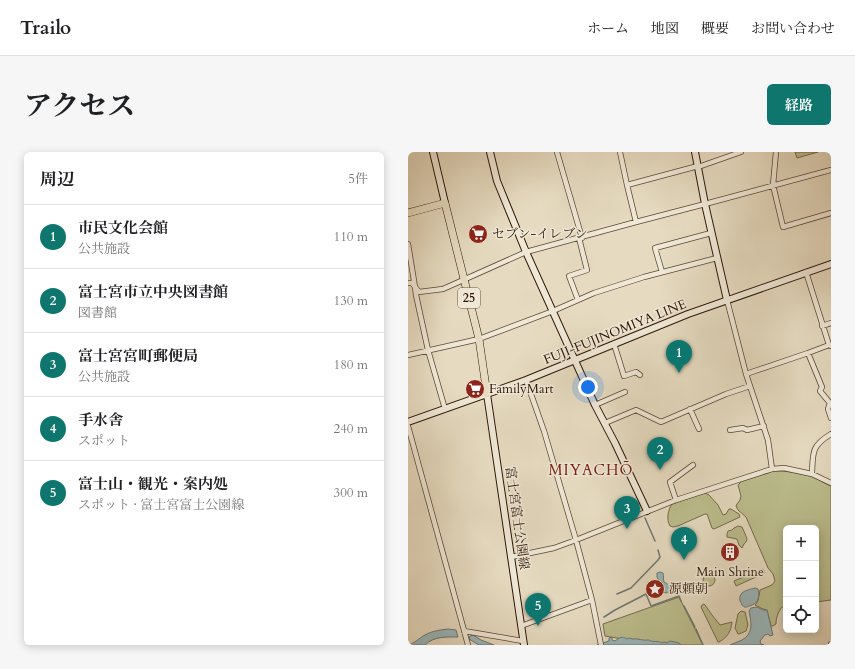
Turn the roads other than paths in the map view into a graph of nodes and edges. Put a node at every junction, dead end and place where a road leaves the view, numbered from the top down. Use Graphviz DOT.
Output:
graph roads {
  1 [pos="433,152"];
  2 [pos="490,152"];
  3 [pos="557,152"];
  4 [pos="620,152"];
  5 [pos="695,152"];
  6 [pos="741,152"];
  7 [pos="776,152"];
  8 [pos="731,154"];
  9 [pos="698,166"];
  10 [pos="831,170"];
  11 [pos="627,185"];
  12 [pos="773,185"];
  13 [pos="445,203"];
  14 [pos="705,204"];
  15 [pos="408,213"];
  16 [pos="831,213"];
  17 [pos="636,222"];
  18 [pos="711,233"];
  19 [pos="580,238"];
  20 [pos="408,244"];
  21 [pos="526,252"];
  22 [pos="717,258"];
  23 [pos="831,264"];
  24 [pos="662,272"];
  25 [pos="806,272"];
  26 [pos="465,279"];
  27 [pos="408,282"];
  28 [pos="415,287"];
  29 [pos="578,300"];
  30 [pos="726,300"];
  31 [pos="553,311"];
  32 [pos="831,323"];
  33 [pos="822,326"];
  34 [pos="479,339"];
  35 [pos="614,344"];
  36 [pos="830,346"];
  37 [pos="428,350"];
  38 [pos="808,353"];
  39 [pos="408,355"];
  40 [pos="574,360"];
  41 [pos="746,374"];
  42 [pos="640,375"];
  43 [pos="526,380"];
  44 [pos="750,386"];
  45 [pos="625,392"];
  46 [pos="487,394"];
  47 [pos="595,405"];
  48 [pos="690,408"];
  49 [pos="445,409"];
  50 [pos="831,418"];
  51 [pos="408,422"];
  52 [pos="605,423"];
  53 [pos="408,426"];
  54 [pos="764,426"];
  55 [pos="699,429"];
  56 [pos="730,430"];
  57 [pos="831,434"];
  58 [pos="693,465"];
  59 [pos="772,468"];
  60 [pos="812,474"];
  61 [pos="831,484"];
  62 [pos="676,500"];
  63 [pos="647,511"];
  64 [pos="576,540"];
  65 [pos="511,557"];
  66 [pos="592,600"];
  67 [pos="521,626"];
  68 [pos="464,631"];
  69 [pos="524,643"];
  70 [pos="600,643"];
  71 [pos="468,645"];
  1 -- 13 [label="main road"];
  2 -- 21 [label="main road"];
  3 -- 19 [label="street"];
  4 -- 11 [label="street"];
  5 -- 9 [label="main road"];
  6 -- 8 [label="street"];
  7 -- 12 [label="street"];
  8 -- 9 [label="street"];
  9 -- 11 [label="street"];
  9 -- 14 [label="main road"];
  10 -- 12 [label="street"];
  11 -- 17 [label="street"];
  12 -- 14 [label="street"];
  12 -- 16 [label="street"];
  13 -- 15 [label="main road"];
  13 -- 26 [label="main road, 25"];
  14 -- 17 [label="street"];
  14 -- 18 [label="main road"];
  17 -- 19 [label="street"];
  18 -- 22 [label="main road"];
  18 -- 24 [label="street"];
  19 -- 21 [label="street"];
  19 -- 29 [label="street"];
  20 -- 28 [label="street"];
  21 -- 26 [label="street"];
  21 -- 31 [label="main road"];
  22 -- 24 [label="street"];
  22 -- 30 [label="main road"];
  23 -- 25 [label="main road, FUJI-FUJINOMIYA LINE"];
  24 -- 29 [label="street"];
  25 -- 30 [label="main road, FUJI-FUJINOMIYA LINE"];
  25 -- 33 [label="street"];
  26 -- 28 [label="street"];
  26 -- 34 [label="main road, 25"];
  27 -- 28 [label="street"];
  28 -- 37 [label="street"];
  29 -- 31 [label="street"];
  30 -- 35 [label="main road, FUJI-FUJINOMIYA LINE"];
  30 -- 41 [label="street"];
  31 -- 34 [label="street"];
  31 -- 40 [label="main road"];
  32 -- 33 [label="street"];
  33 -- 36 [label="street"];
  34 -- 37 [label="street"];
  34 -- 46 [label="main road, 25"];
  35 -- 40 [label="main road, FUJI-FUJINOMIYA LINE"];
  35 -- 42 [label="street"];
  36 -- 38 [label="street"];
  37 -- 39 [label="street"];
  37 -- 49 [label="street"];
  38 -- 41 [label="street"];
  38 -- 50 [label="street"];
  40 -- 43 [label="main road, FUJI-FUJINOMIYA LINE"];
  40 -- 47 [label="main road"];
  41 -- 44 [label="street"];
  43 -- 46 [label="main road, FUJI-FUJINOMIYA LINE"];
  43 -- 64 [label="street"];
  44 -- 48 [label="street"];
  44 -- 54 [label="street"];
  45 -- 47 [label="street"];
  46 -- 49 [label="main road, FUJI-FUJINOMIYA LINE"];
  46 -- 65 [label="main road, 富士宮富士公園線"];
  47 -- 52 [label="main road"];
  48 -- 52 [label="street"];
  48 -- 55 [label="street"];
  49 -- 51 [label="main road, FUJI-FUJINOMIYA LINE"];
  52 -- 63 [label="main road"];
  53 -- 68 [label="street"];
  54 -- 56 [label="street"];
  54 -- 59 [label="street"];
  57 -- 60 [label="street"];
  58 -- 62 [label="street"];
  59 -- 60 [label="street"];
  59 -- 62 [label="street"];
  60 -- 61 [label="street"];
  62 -- 63 [label="street"];
  63 -- 64 [label="street"];
  64 -- 65 [label="street"];
  64 -- 66 [label="street"];
  65 -- 67 [label="main road, 富士宮富士公園線"];
  66 -- 67 [label="street"];
  66 -- 70 [label="street"];
  67 -- 69 [label="main road, 富士宮富士公園線"];
  68 -- 69 [label="street"];
  68 -- 71 [label="street"];
}
